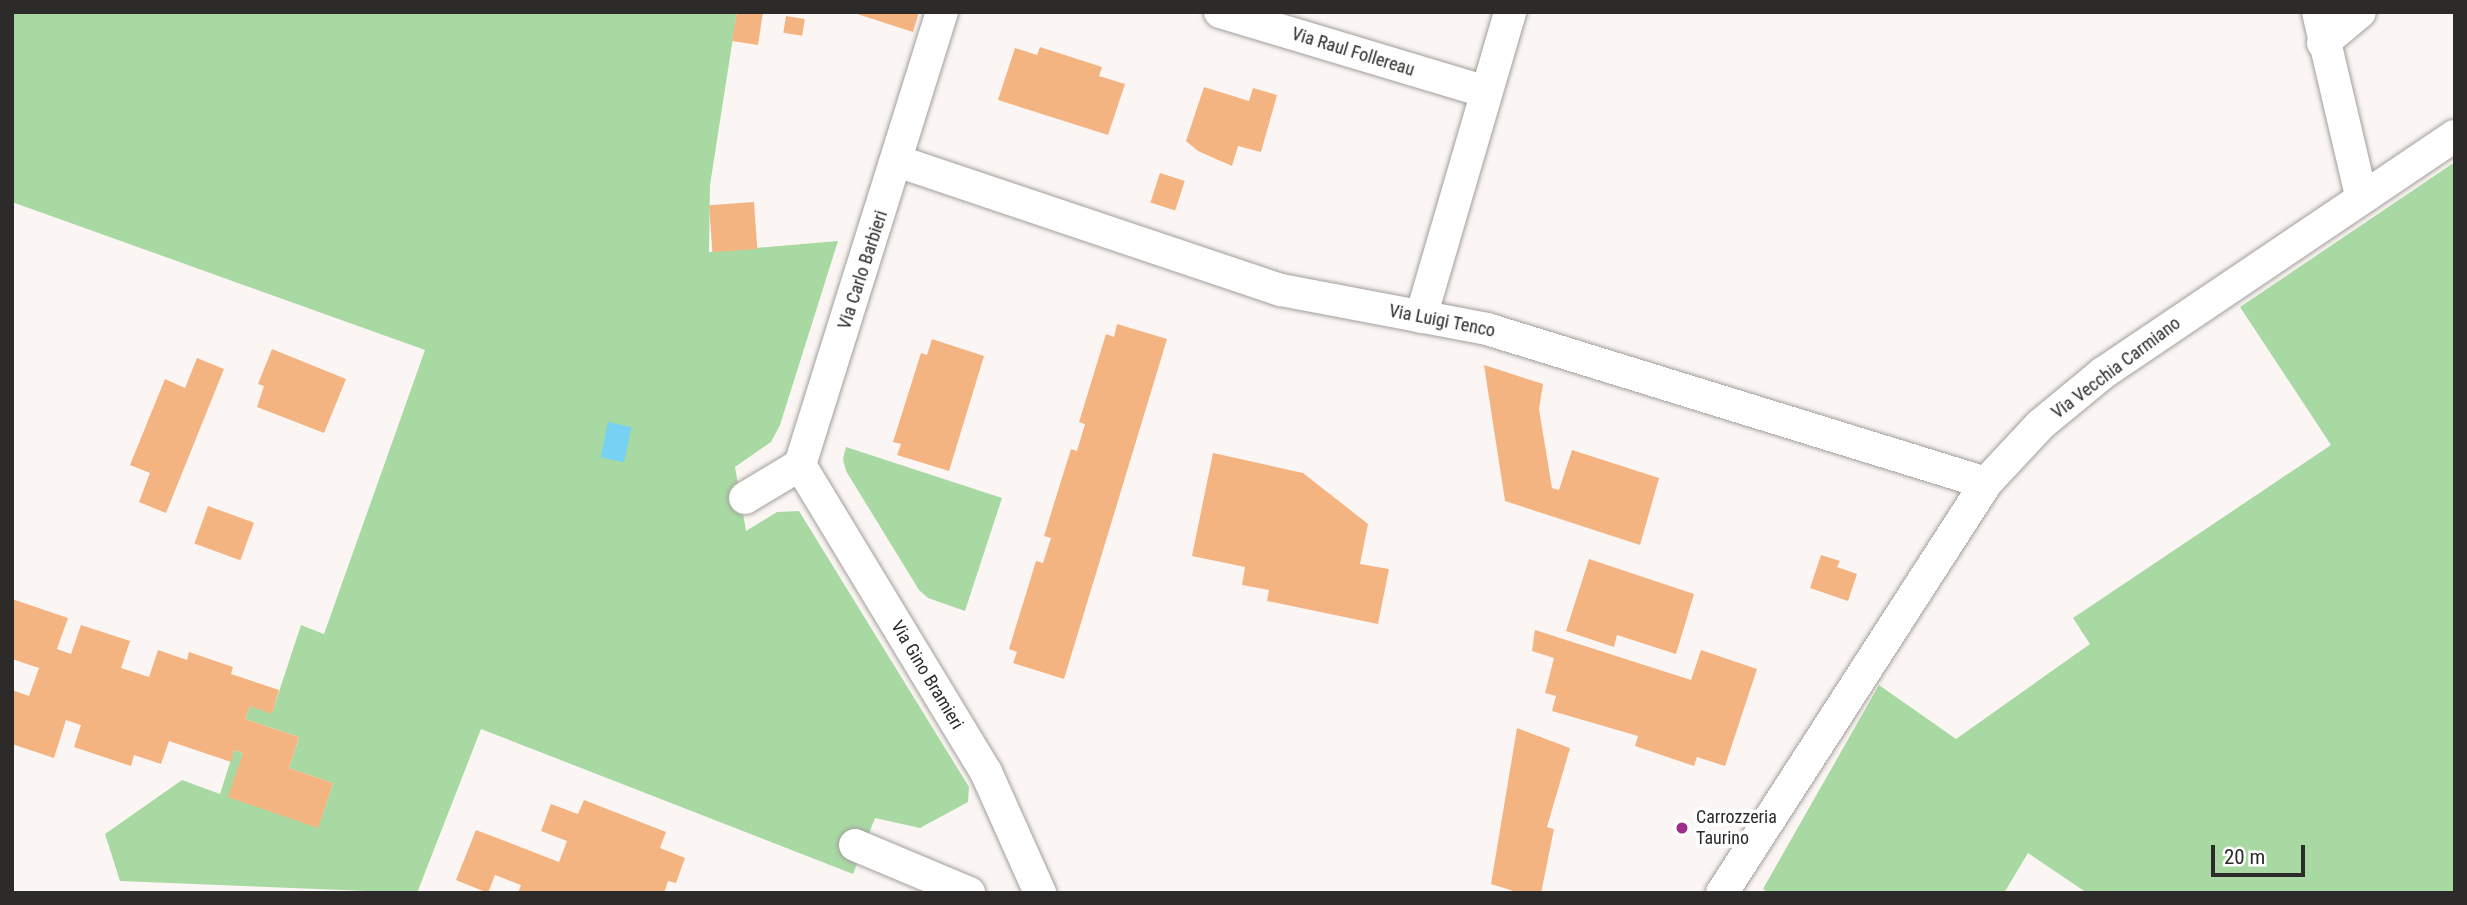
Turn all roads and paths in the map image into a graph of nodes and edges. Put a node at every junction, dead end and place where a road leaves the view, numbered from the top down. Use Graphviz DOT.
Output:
graph roads {
  1 [pos="942,12"];
  2 [pos="1220,12"];
  3 [pos="1510,12"];
  4 [pos="2360,12"];
  5 [pos="2321,27"];
  6 [pos="1486,92"];
  7 [pos="2455,136"];
  8 [pos="897,161"];
  9 [pos="2361,195"];
  10 [pos="1421,317"];
  11 [pos="800,465"];
  12 [pos="1986,483"];
  13 [pos="745,498"];
  14 [pos="855,845"];
  15 [pos="969,893"];
  16 [pos="1040,893"];
  17 [pos="1722,893"];
  1 -- 8 [label="street, Via Carlo Barbieri"];
  2 -- 6 [label="street, Via Raul Follereau"];
  3 -- 6 [label="street"];
  4 -- 5 [label="street"];
  5 -- 9 [label="street"];
  6 -- 10 [label="street"];
  7 -- 9 [label="street, Via Vecchia Carmiano"];
  8 -- 10 [label="street, Via Luigi Tenco"];
  8 -- 11 [label="street, Via Carlo Barbieri"];
  9 -- 12 [label="street, Via Vecchia Carmiano"];
  10 -- 12 [label="street, Via Luigi Tenco"];
  11 -- 13 [label="street"];
  11 -- 16 [label="street, Via Gino Bramieri"];
  12 -- 17 [label="street, Via Vecchia Carmiano"];
  14 -- 15 [label="street"];
}
